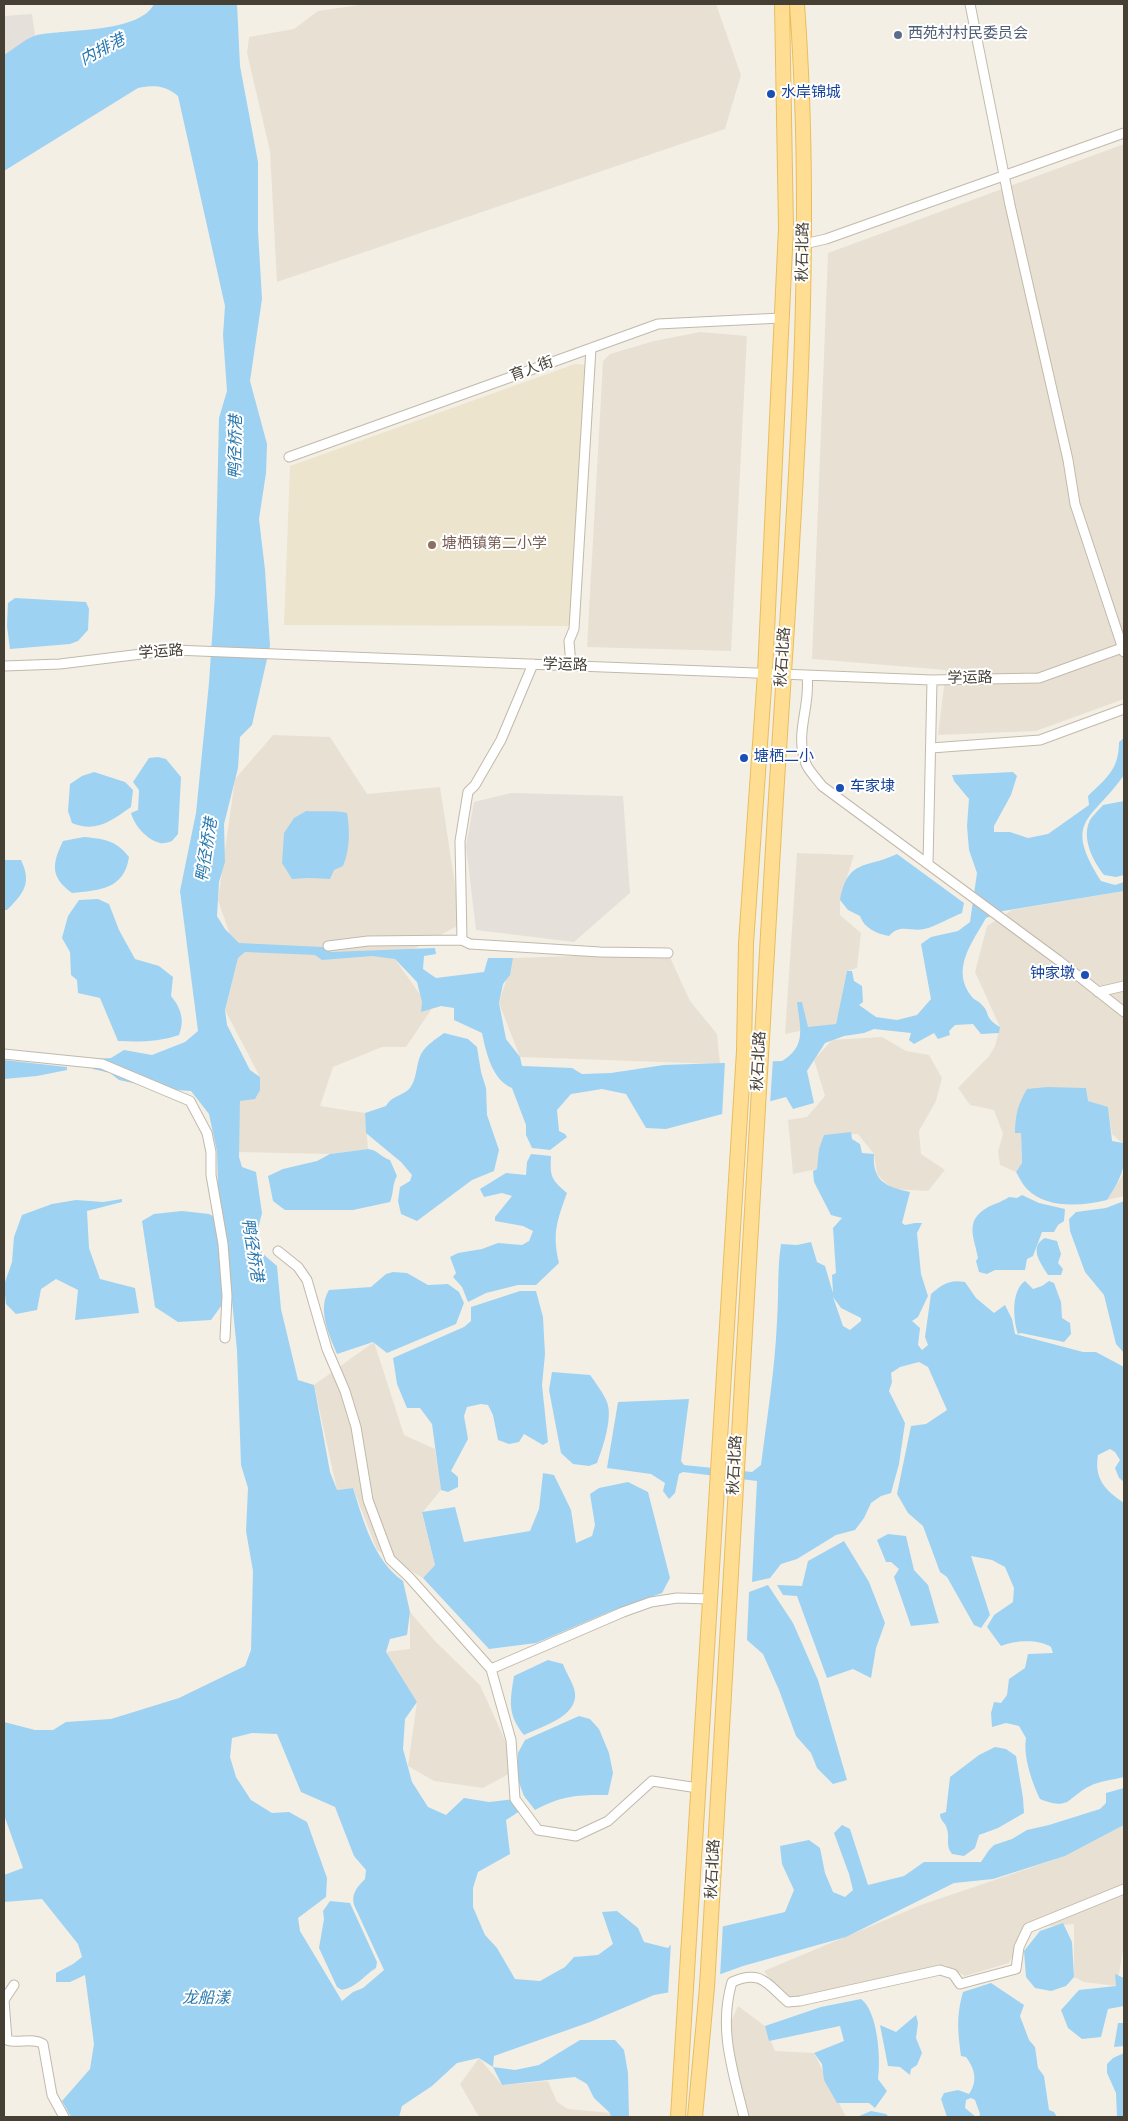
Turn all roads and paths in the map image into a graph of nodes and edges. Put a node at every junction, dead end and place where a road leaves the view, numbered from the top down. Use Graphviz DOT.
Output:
graph roads {
  1 [pos="775,4"];
  2 [pos="782,4"];
  3 [pos="797,4"];
  4 [pos="806,4"];
  5 [pos="970,4"];
  6 [pos="782,18"];
  7 [pos="798,19"];
  8 [pos="1124,133"];
  9 [pos="1005,176"];
  10 [pos="804,244"];
  11 [pos="781,318"];
  12 [pos="591,348"];
  13 [pos="290,457"];
  14 [pos="1123,650"];
  15 [pos="533,664"];
  16 [pos="4,666"];
  17 [pos="571,666"];
  18 [pos="765,673"];
  19 [pos="783,675"];
  20 [pos="807,676"];
  21 [pos="932,680"];
  22 [pos="1124,708"];
  23 [pos="931,748"];
  24 [pos="928,864"];
  25 [pos="462,940"];
  26 [pos="328,946"];
  27 [pos="668,953"];
  28 [pos="1124,986"];
  29 [pos="1098,992"];
  30 [pos="1124,1012"];
  31 [pos="4,1054"];
  32 [pos="278,1251"];
  33 [pos="225,1338"];
  34 [pos="710,1599"];
  35 [pos="491,1669"];
  36 [pos="698,1788"];
  37 [pos="1124,1889"];
  38 [pos="14,1985"];
  39 [pos="64,2117"];
  40 [pos="678,2117"];
  41 [pos="695,2117"];
  42 [pos="744,2117"];
  1 -- 6 [label="main road"];
  2 -- 6 [label="main road, 秋石北路"];
  3 -- 7 [label="main road, 秋石北路"];
  4 -- 7 [label="main road"];
  5 -- 9 [label="street"];
  6 -- 11 [label="main road, 秋石北路"];
  7 -- 10 [label="main road, 秋石北路"];
  8 -- 9 [label="street"];
  9 -- 10 [label="street"];
  9 -- 14 [label="street"];
  10 -- 19 [label="main road, 秋石北路"];
  11 -- 12 [label="street, 育人街"];
  11 -- 18 [label="main road, 秋石北路"];
  12 -- 13 [label="street, 育人街"];
  12 -- 17 [label="street"];
  14 -- 21 [label="street, 学运路"];
  15 -- 16 [label="street, 学运路"];
  15 -- 17 [label="street, 学运路"];
  15 -- 25 [label="street"];
  17 -- 18 [label="street, 学运路"];
  18 -- 19 [label="street, 学运路"];
  18 -- 34 [label="main road, 秋石北路"];
  19 -- 20 [label="street, 学运路"];
  19 -- 41 [label="main road, 秋石北路"];
  20 -- 21 [label="street, 学运路"];
  20 -- 24 [label="street"];
  21 -- 23 [label="street"];
  22 -- 23 [label="street"];
  23 -- 24 [label="street"];
  24 -- 29 [label="street"];
  25 -- 26 [label="street"];
  25 -- 27 [label="street"];
  28 -- 29 [label="street"];
  29 -- 30 [label="street"];
  31 -- 33 [label="street"];
  32 -- 35 [label="street"];
  34 -- 35 [label="street"];
  34 -- 36 [label="main road, 秋石北路"];
  35 -- 36 [label="street"];
  36 -- 40 [label="main road, 秋石北路"];
  37 -- 42 [label="street"];
  38 -- 39 [label="street"];
}
